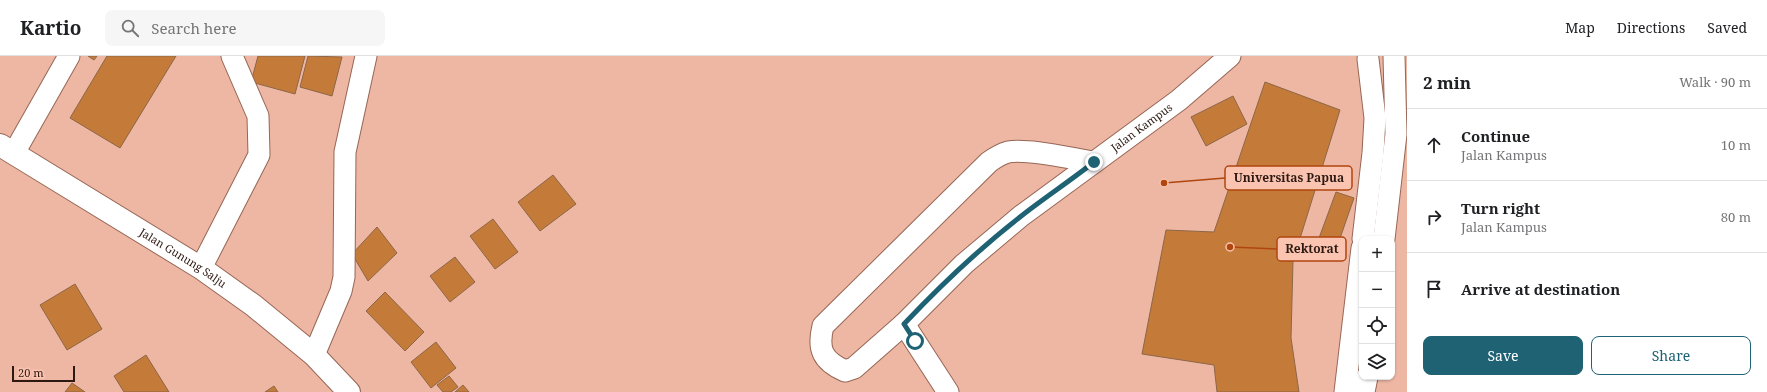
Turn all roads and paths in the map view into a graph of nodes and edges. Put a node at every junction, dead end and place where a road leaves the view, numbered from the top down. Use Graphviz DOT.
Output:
graph roads {
  1 [pos="69,56"];
  2 [pos="232,56"];
  3 [pos="366,56"];
  4 [pos="1230,56"];
  5 [pos="1394,56"];
  6 [pos="1365,57"];
  7 [pos="7,149"];
  8 [pos="1094,162"];
  9 [pos="1381,179"];
  10 [pos="1366,236"];
  11 [pos="1384,236"];
  12 [pos="201,268"];
  13 [pos="1361,272"];
  14 [pos="910,333"];
  15 [pos="1356,342"];
  16 [pos="314,355"];
  17 [pos="1366,380"];
  18 [pos="349,392"];
  19 [pos="948,392"];
  20 [pos="1345,392"];
  21 [pos="1364,392"];
  1 -- 7 [label="street"];
  2 -- 12 [label="street"];
  3 -- 16 [label="street"];
  4 -- 8 [label="street, Jalan Kampus"];
  5 -- 9 [label="street"];
  6 -- 9 [label="street"];
  7 -- 12 [label="main road, Jalan Gunung Salju"];
  8 -- 14 [label="street, Jalan Kampus"];
  8 -- 14 [label="street, Jalan Kampus"];
  9 -- 10 [label="street"];
  9 -- 11 [label="street"];
  12 -- 16 [label="main road, Jalan Gunung Salju"];
  13 -- 15 [label="street"];
  14 -- 19 [label="street"];
  15 -- 20 [label="street"];
  16 -- 18 [label="main road, Jalan Gunung Salju"];
  17 -- 21 [label="street"];
}
